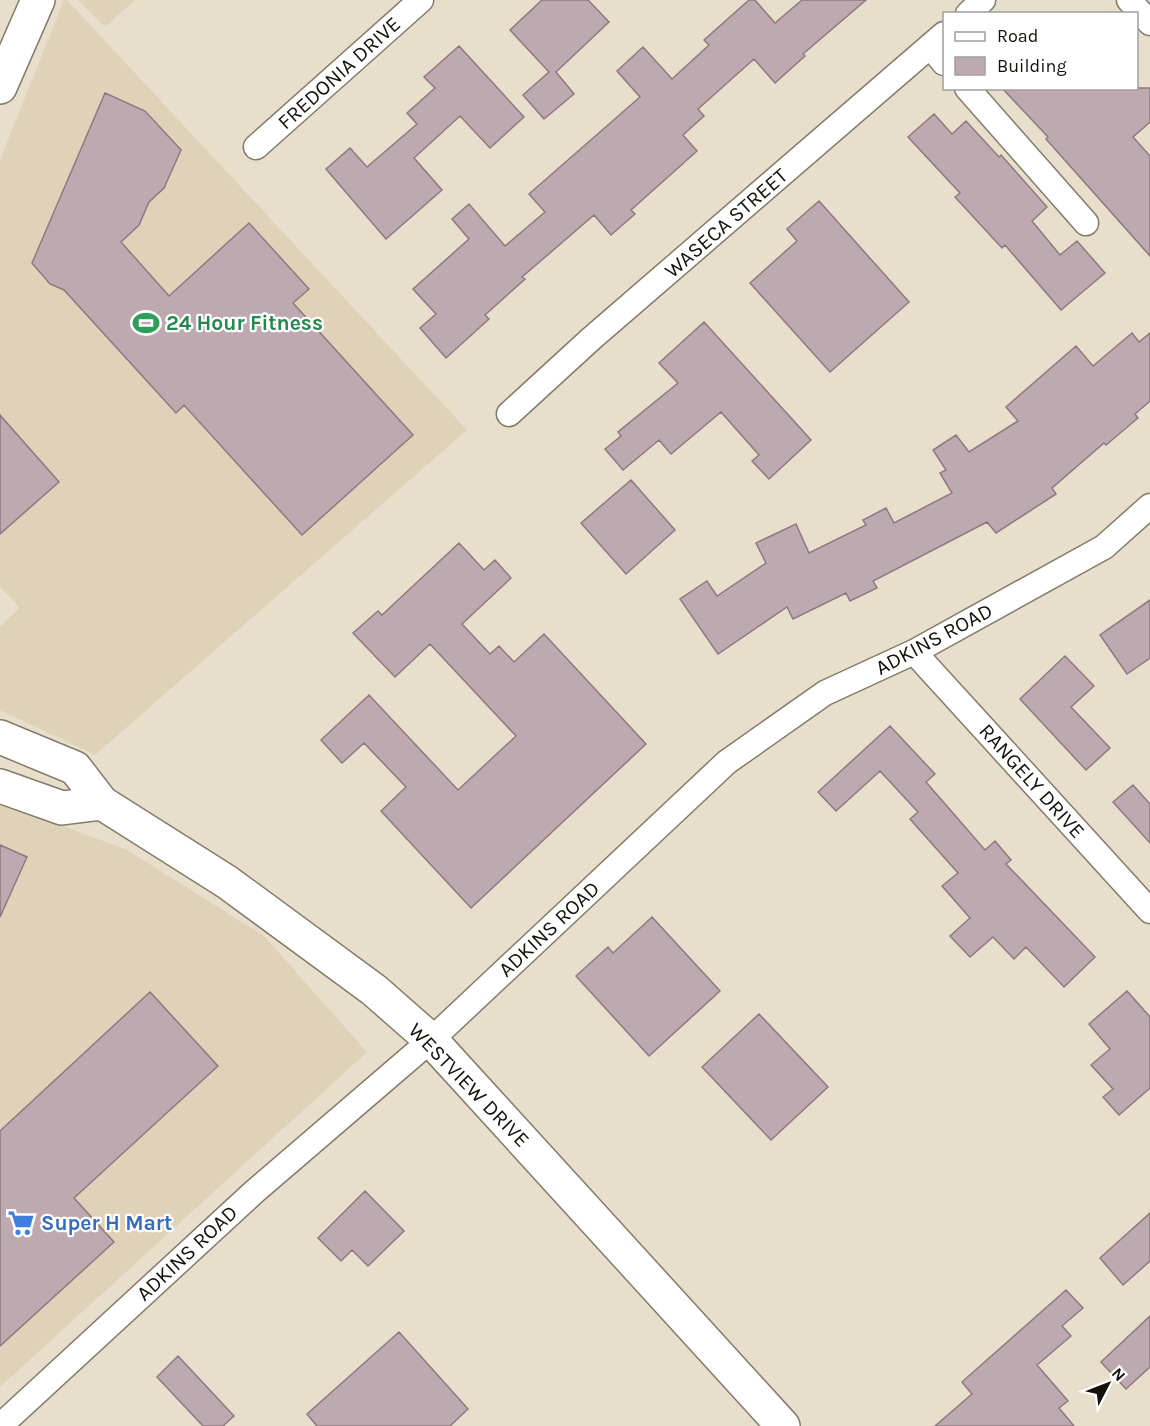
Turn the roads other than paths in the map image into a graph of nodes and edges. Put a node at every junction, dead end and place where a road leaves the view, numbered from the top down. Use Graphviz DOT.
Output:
graph roads {
  1 [pos="38,0"];
  2 [pos="421,0"];
  3 [pos="983,0"];
  4 [pos="1129,0"];
  5 [pos="970,12"];
  6 [pos="1150,23"];
  7 [pos="940,48"];
  8 [pos="0,87"];
  9 [pos="969,90"];
  10 [pos="256,147"];
  11 [pos="1086,223"];
  12 [pos="508,414"];
  13 [pos="1150,506"];
  14 [pos="914,652"];
  15 [pos="0,737"];
  16 [pos="0,786"];
  17 [pos="102,804"];
  18 [pos="1150,911"];
  19 [pos="431,1040"];
  20 [pos="0,1426"];
  21 [pos="783,1426"];
  1 -- 8 [label="main road"];
  2 -- 10 [label="street, FREDONIA DRIVE"];
  3 -- 5 [label="street"];
  4 -- 6 [label="street"];
  7 -- 12 [label="street, WASECA STREET"];
  9 -- 11 [label="street"];
  13 -- 14 [label="street, ADKINS ROAD"];
  14 -- 18 [label="street, RANGELY DRIVE"];
  14 -- 19 [label="street, ADKINS ROAD"];
  15 -- 17 [label="main road, WESTVIEW DRIVE"];
  16 -- 17 [label="main road"];
  17 -- 19 [label="main road, WESTVIEW DRIVE"];
  19 -- 20 [label="street, ADKINS ROAD"];
  19 -- 21 [label="main road, WESTVIEW DRIVE"];
}
